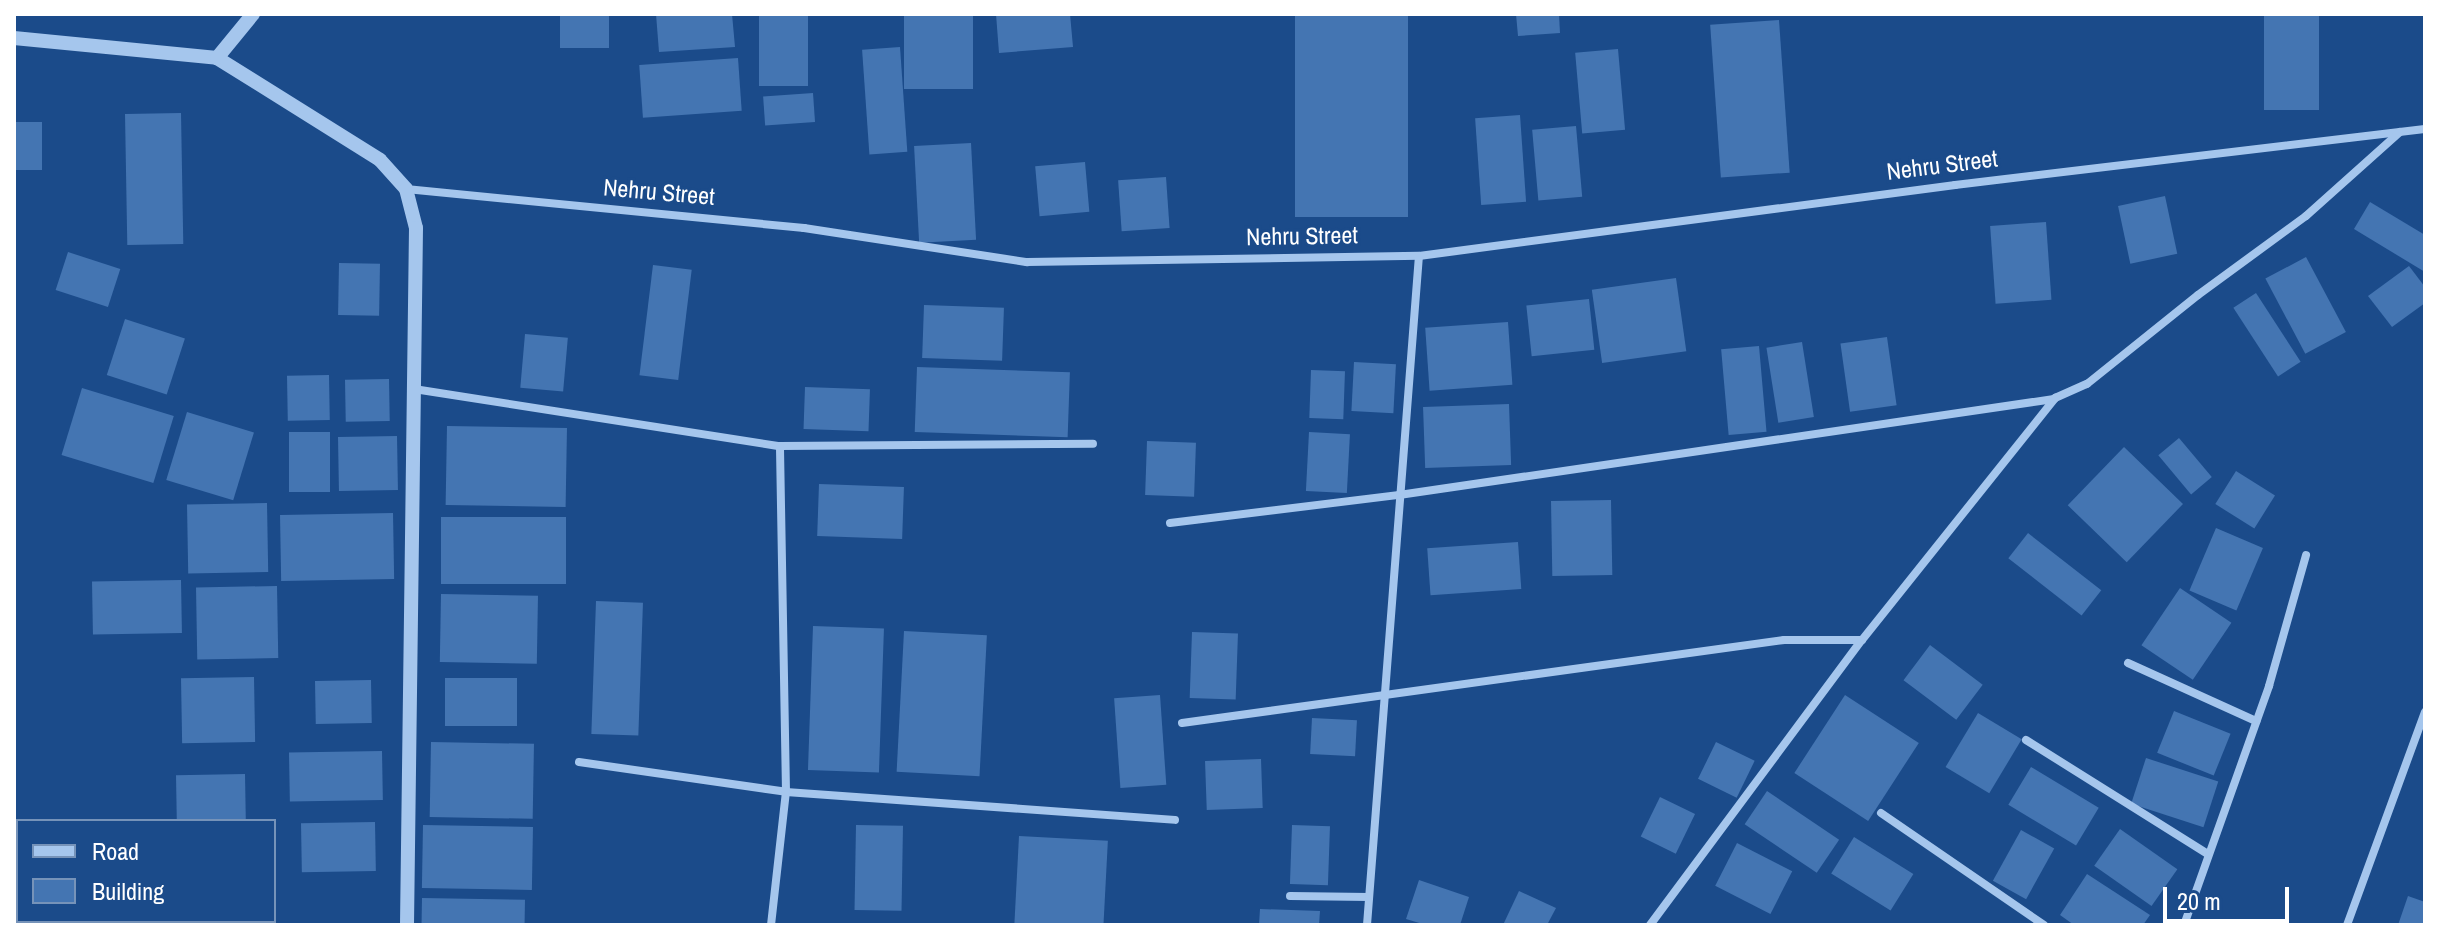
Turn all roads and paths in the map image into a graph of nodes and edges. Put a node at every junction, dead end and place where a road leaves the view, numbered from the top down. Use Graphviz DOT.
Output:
graph roads {
  1 [pos="253,14"];
  2 [pos="14,38"];
  3 [pos="217,58"];
  4 [pos="2425,129"];
  5 [pos="2400,132"];
  6 [pos="406,189"];
  7 [pos="1419,256"];
  8 [pos="414,389"];
  9 [pos="2055,398"];
  10 [pos="1093,444"];
  11 [pos="780,446"];
  12 [pos="1399,495"];
  13 [pos="1170,523"];
  14 [pos="2306,555"];
  15 [pos="1862,640"];
  16 [pos="2128,663"];
  17 [pos="1383,697"];
  18 [pos="2425,712"];
  19 [pos="2256,721"];
  20 [pos="1182,723"];
  21 [pos="2026,740"];
  22 [pos="579,762"];
  23 [pos="786,792"];
  24 [pos="1881,813"];
  25 [pos="1175,820"];
  26 [pos="2208,854"];
  27 [pos="1290,896"];
  28 [pos="1369,897"];
  29 [pos="407,925"];
  30 [pos="771,925"];
  31 [pos="1367,925"];
  32 [pos="1650,925"];
  33 [pos="2044,925"];
  34 [pos="2184,925"];
  35 [pos="2347,925"];
  1 -- 3 [label="street"];
  2 -- 3 [label="street"];
  3 -- 6 [label="street"];
  4 -- 5 [label="street, Nehru Street"];
  5 -- 7 [label="street, Nehru Street"];
  5 -- 9 [label="street"];
  6 -- 7 [label="street, Nehru Street"];
  6 -- 8 [label="street"];
  7 -- 12 [label="street"];
  8 -- 11 [label="street"];
  8 -- 29 [label="street"];
  9 -- 12 [label="street"];
  9 -- 15 [label="street"];
  10 -- 11 [label="street"];
  11 -- 23 [label="street"];
  12 -- 13 [label="street"];
  12 -- 17 [label="street"];
  14 -- 19 [label="street"];
  15 -- 17 [label="street"];
  15 -- 32 [label="street"];
  16 -- 19 [label="street"];
  17 -- 20 [label="street"];
  17 -- 28 [label="street"];
  18 -- 35 [label="street"];
  19 -- 26 [label="street"];
  21 -- 26 [label="street"];
  22 -- 23 [label="street"];
  23 -- 25 [label="street"];
  23 -- 30 [label="street"];
  24 -- 33 [label="street"];
  26 -- 34 [label="street"];
  27 -- 28 [label="street"];
  28 -- 31 [label="street"];
}
